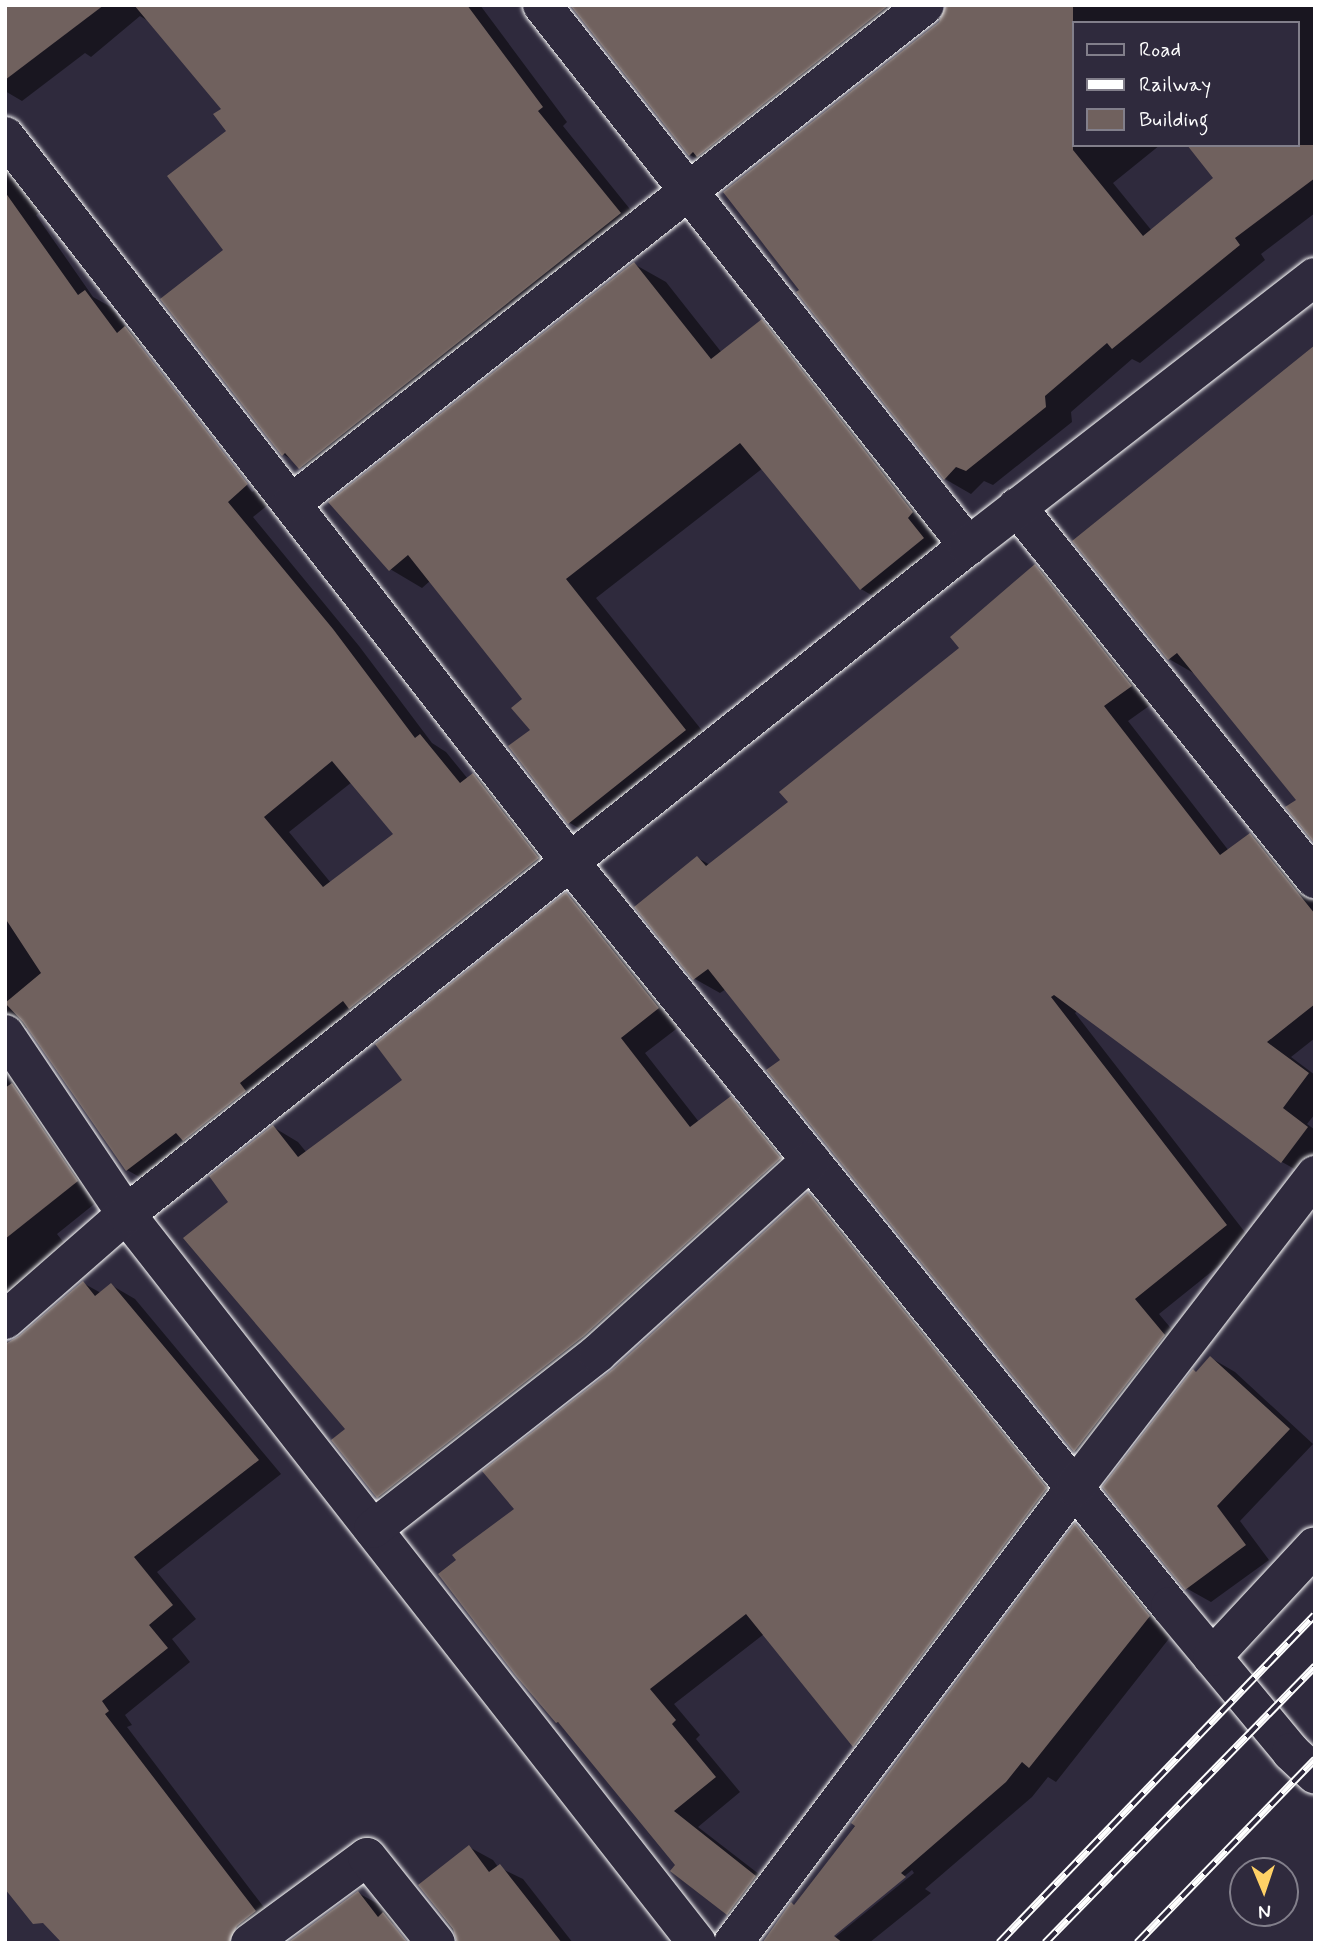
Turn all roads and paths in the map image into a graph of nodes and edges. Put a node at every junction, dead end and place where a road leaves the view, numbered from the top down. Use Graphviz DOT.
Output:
graph roads {
  1 [pos="542,5"];
  2 [pos="925,5"];
  3 [pos="5,136"];
  4 [pos="688,191"];
  5 [pos="1315,276"];
  6 [pos="292,503"];
  7 [pos="1017,507"];
  8 [pos="968,546"];
  9 [pos="570,862"];
  10 [pos="1315,879"];
  11 [pos="5,1034"];
  12 [pos="811,1160"];
  13 [pos="1315,1175"];
  14 [pos="126,1214"];
  15 [pos="5,1320"];
  16 [pos="1075,1487"];
  17 [pos="373,1529"];
  18 [pos="1315,1546"];
  19 [pos="1212,1657"];
  20 [pos="1315,1774"];
  21 [pos="250,1943"];
  22 [pos="436,1943"];
  23 [pos="697,1943"];
  24 [pos="733,1943"];
  1 -- 4 [label="street"];
  2 -- 4 [label="street"];
  3 -- 6 [label="street"];
  4 -- 6 [label="street"];
  4 -- 8 [label="street"];
  5 -- 7 [label="street"];
  6 -- 9 [label="street"];
  7 -- 8 [label="street"];
  7 -- 10 [label="street"];
  8 -- 9 [label="street"];
  9 -- 12 [label="street"];
  9 -- 14 [label="street"];
  11 -- 14 [label="street"];
  12 -- 16 [label="street"];
  12 -- 17 [label="street"];
  13 -- 16 [label="street"];
  14 -- 15 [label="street"];
  14 -- 17 [label="street"];
  16 -- 19 [label="street"];
  16 -- 24 [label="street"];
  17 -- 23 [label="street"];
  18 -- 19 [label="street"];
  19 -- 20 [label="street"];
  21 -- 22 [label="street"];
}
